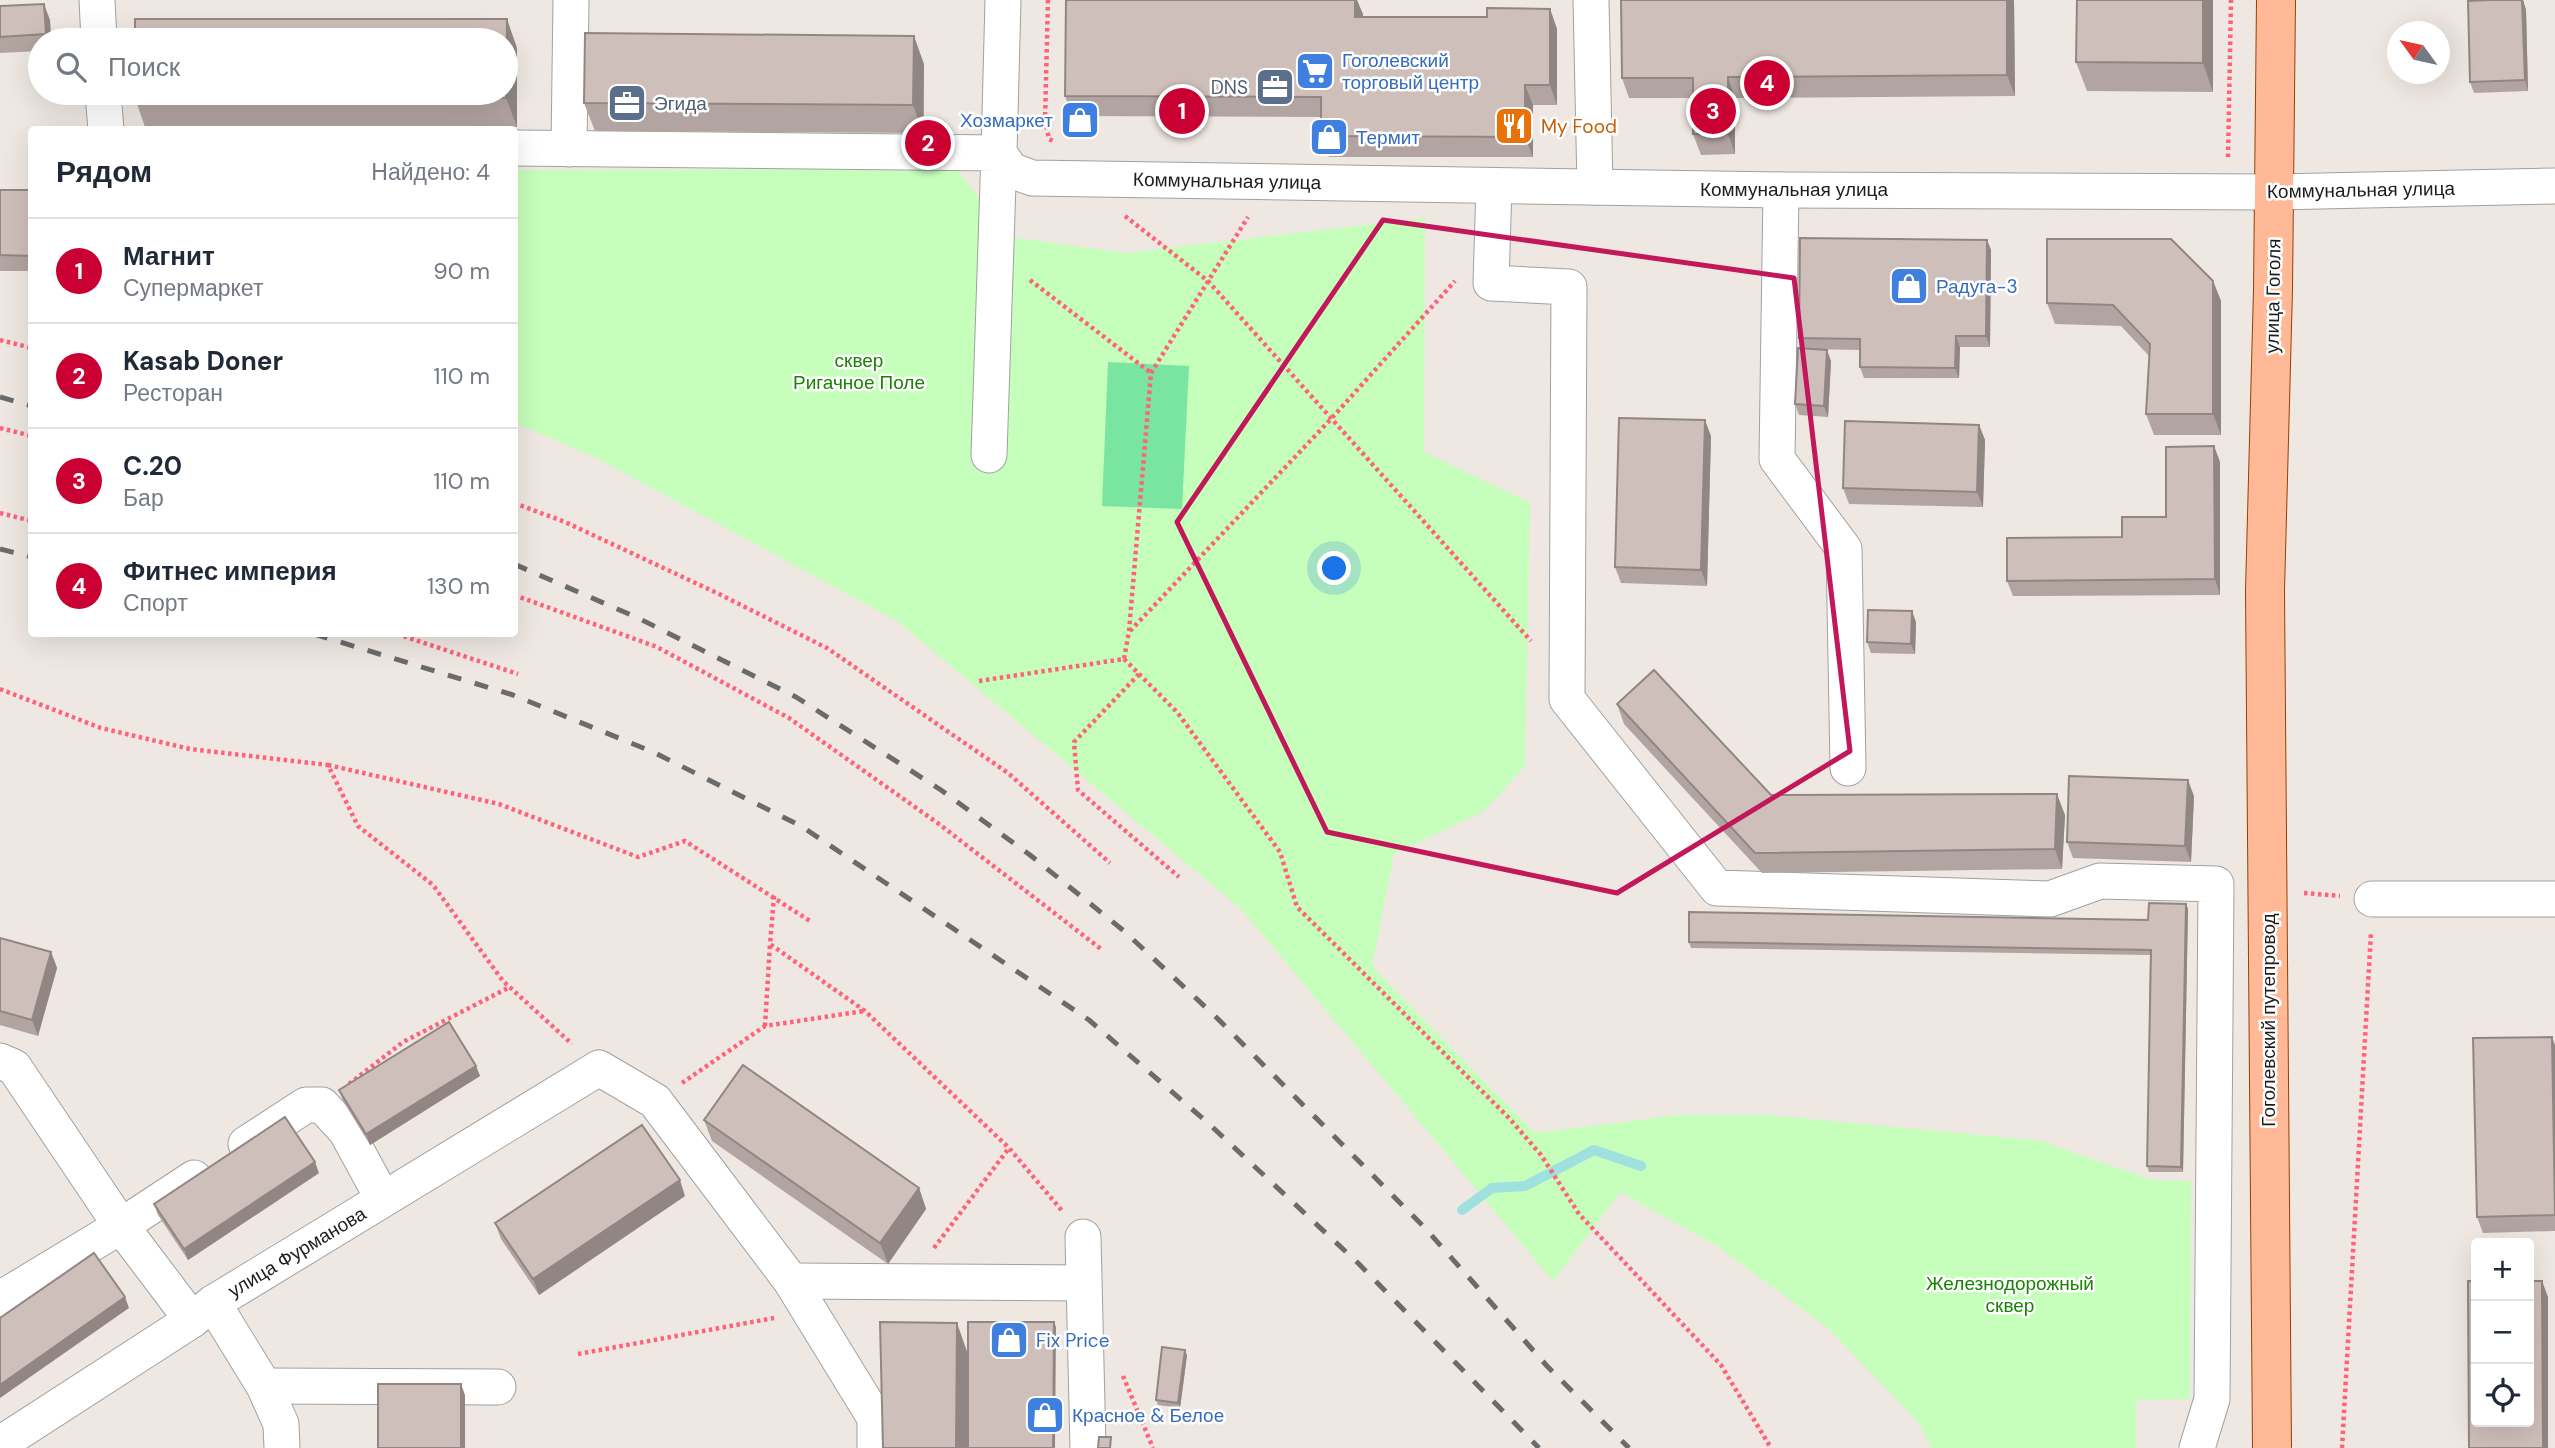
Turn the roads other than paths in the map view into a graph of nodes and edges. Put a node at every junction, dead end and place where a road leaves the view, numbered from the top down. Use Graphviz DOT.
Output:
graph roads {
  1 [pos="97,0"];
  2 [pos="570,0"];
  3 [pos="1003,0"];
  4 [pos="1591,0"];
  5 [pos="2276,0"];
  6 [pos="98,28"];
  7 [pos="104,105"];
  8 [pos="106,126"];
  9 [pos="518,148"];
  10 [pos="569,149"];
  11 [pos="999,153"];
  12 [pos="1494,186"];
  13 [pos="2555,186"];
  14 [pos="1594,187"];
  15 [pos="1781,190"];
  16 [pos="2275,192"];
  17 [pos="989,455"];
  18 [pos="2265,591"];
  19 [pos="1848,768"];
  20 [pos="2372,899"];
  21 [pos="2555,899"];
  22 [pos="0,1061"];
  23 [pos="383,1199"];
  24 [pos="121,1226"];
  25 [pos="1083,1237"];
  26 [pos="791,1281"];
  27 [pos="1083,1283"];
  28 [pos="0,1299"];
  29 [pos="202,1311"];
  30 [pos="264,1387"];
  31 [pos="498,1387"];
  32 [pos="0,1444"];
  33 [pos="282,1448"];
  34 [pos="875,1448"];
  35 [pos="1088,1448"];
  36 [pos="2197,1448"];
  37 [pos="2272,1448"];
  1 -- 6 [label="street"];
  2 -- 10 [label="street"];
  3 -- 11 [label="street"];
  4 -- 14 [label="street"];
  5 -- 16 [label="main road, улица Гоголя"];
  7 -- 8 [label="street"];
  9 -- 10 [label="street"];
  10 -- 11 [label="street"];
  11 -- 12 [label="street, Коммунальная улица"];
  11 -- 17 [label="street"];
  12 -- 14 [label="street, Коммунальная улица"];
  12 -- 36 [label="street"];
  13 -- 16 [label="street, Коммунальная улица"];
  14 -- 15 [label="street, Коммунальная улица"];
  15 -- 16 [label="street, Коммунальная улица"];
  15 -- 19 [label="street"];
  16 -- 18 [label="main road, улица Гоголя"];
  18 -- 37 [label="main road, Гоголевский путепровод, bridge"];
  20 -- 21 [label="street"];
  22 -- 24 [label="street"];
  23 -- 24 [label="street"];
  23 -- 26 [label="street, улица Фурманова"];
  23 -- 29 [label="street, улица Фурманова"];
  24 -- 28 [label="street"];
  24 -- 29 [label="street"];
  25 -- 27 [label="street"];
  26 -- 27 [label="street"];
  26 -- 34 [label="street"];
  27 -- 35 [label="street"];
  29 -- 30 [label="street"];
  29 -- 32 [label="street, улица Фурманова"];
  30 -- 31 [label="street"];
  30 -- 33 [label="street"];
}
